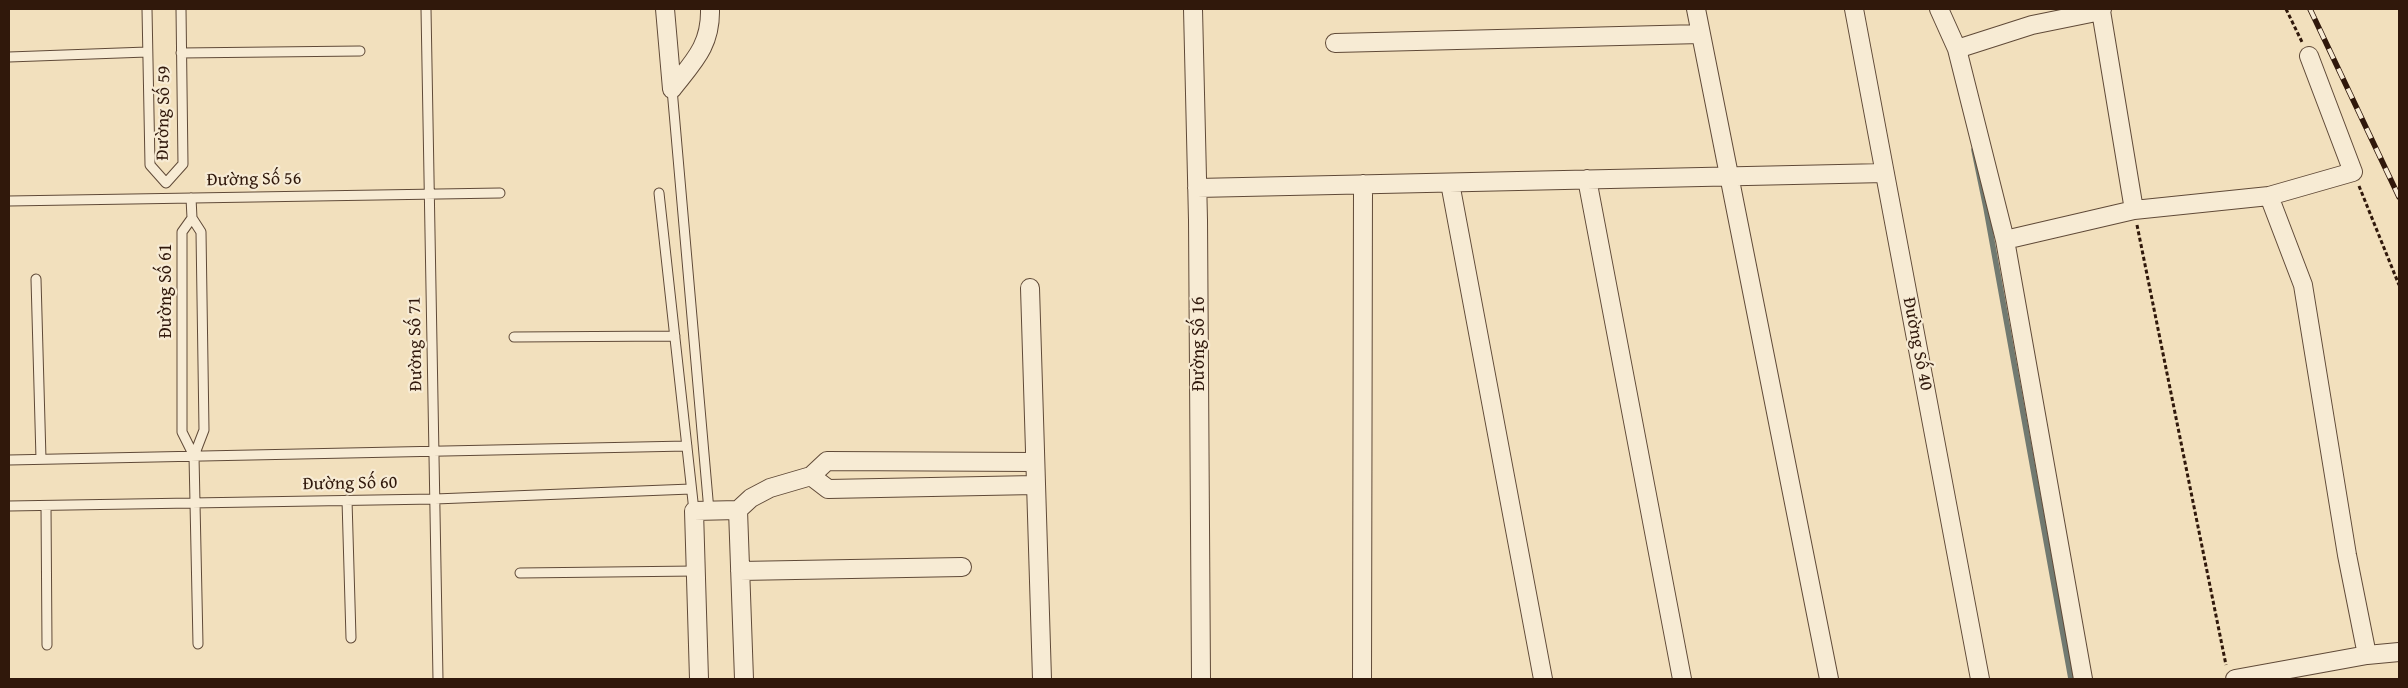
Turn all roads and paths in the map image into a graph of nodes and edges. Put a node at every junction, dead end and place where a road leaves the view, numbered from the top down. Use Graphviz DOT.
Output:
graph roads {
  1 [pos="147,9"];
  2 [pos="180,9"];
  3 [pos="426,9"];
  4 [pos="664,9"];
  5 [pos="710,9"];
  6 [pos="1193,9"];
  7 [pos="1696,9"];
  8 [pos="1854,9"];
  9 [pos="1939,9"];
  10 [pos="2286,9"];
  11 [pos="2102,10"];
  12 [pos="1702,34"];
  13 [pos="1335,43"];
  14 [pos="1957,49"];
  15 [pos="360,51"];
  16 [pos="147,52"];
  17 [pos="181,53"];
  18 [pos="2309,56"];
  19 [pos="9,57"];
  20 [pos="672,89"];
  21 [pos="2353,172"];
  22 [pos="1885,173"];
  23 [pos="1731,176"];
  24 [pos="1587,179"];
  25 [pos="166,182"];
  26 [pos="1450,182"];
  27 [pos="1363,184"];
  28 [pos="1197,188"];
  29 [pos="500,193"];
  30 [pos="660,193"];
  31 [pos="430,194"];
  32 [pos="2269,196"];
  33 [pos="166,198"];
  34 [pos="191,198"];
  35 [pos="9,200"];
  36 [pos="2134,210"];
  37 [pos="192,218"];
  38 [pos="2006,240"];
  39 [pos="36,279"];
  40 [pos="2399,285"];
  41 [pos="1030,288"];
  42 [pos="675,336"];
  43 [pos="514,337"];
  44 [pos="687,446"];
  45 [pos="434,451"];
  46 [pos="194,456"];
  47 [pos="41,459"];
  48 [pos="9,460"];
  49 [pos="1035,462"];
  50 [pos="811,476"];
  51 [pos="1036,485"];
  52 [pos="691,489"];
  53 [pos="435,499"];
  54 [pos="346,500"];
  55 [pos="195,503"];
  56 [pos="9,506"];
  57 [pos="46,506"];
  58 [pos="738,510"];
  59 [pos="702,511"];
  60 [pos="962,567"];
  61 [pos="696,571"];
  62 [pos="740,571"];
  63 [pos="520,573"];
  64 [pos="351,638"];
  65 [pos="198,644"];
  66 [pos="47,645"];
  67 [pos="2399,652"];
  68 [pos="2367,655"];
  69 [pos="2231,674"];
  70 [pos="438,679"];
  71 [pos="699,679"];
  72 [pos="744,679"];
  73 [pos="1042,679"];
  74 [pos="1201,679"];
  75 [pos="1362,679"];
  76 [pos="1543,679"];
  77 [pos="1682,679"];
  78 [pos="1829,679"];
  79 [pos="1980,679"];
  80 [pos="2084,679"];
  1 -- 16 [label="lane, Đường Số 59"];
  2 -- 17 [label="lane, Đường Số 59"];
  3 -- 31 [label="lane, Đường Số 71"];
  4 -- 20 [label="street"];
  5 -- 20 [label="street"];
  6 -- 28 [label="street, Đường Số 16"];
  7 -- 12 [label="street"];
  8 -- 22 [label="street, Đường Số 40"];
  9 -- 14 [label="street"];
  10 -- 18 [label="path"];
  11 -- 14 [label="street"];
  11 -- 36 [label="street"];
  12 -- 13 [label="street"];
  12 -- 23 [label="street"];
  14 -- 38 [label="street"];
  15 -- 17 [label="lane"];
  16 -- 19 [label="lane"];
  16 -- 25 [label="lane, Đường Số 59"];
  17 -- 25 [label="lane, Đường Số 59"];
  18 -- 21 [label="street"];
  20 -- 59 [label="lane"];
  21 -- 32 [label="street"];
  21 -- 40 [label="path"];
  22 -- 23 [label="street"];
  22 -- 79 [label="street, Đường Số 40"];
  23 -- 24 [label="street"];
  23 -- 78 [label="street"];
  24 -- 26 [label="street"];
  24 -- 77 [label="street"];
  25 -- 33 [label="lane"];
  26 -- 27 [label="street"];
  26 -- 76 [label="street"];
  27 -- 28 [label="street"];
  27 -- 75 [label="street"];
  28 -- 74 [label="street, Đường Số 16"];
  29 -- 31 [label="lane, Đường Số 56"];
  30 -- 42 [label="lane"];
  31 -- 34 [label="lane, Đường Số 56"];
  31 -- 45 [label="lane, Đường Số 71"];
  32 -- 36 [label="street"];
  32 -- 68 [label="street"];
  33 -- 34 [label="lane, Đường Số 56"];
  33 -- 35 [label="lane, Đường Số 56"];
  34 -- 37 [label="lane"];
  36 -- 38 [label="street"];
  36 -- 69 [label="path"];
  37 -- 46 [label="lane, Đường Số 61"];
  37 -- 46 [label="lane, Đường Số 61"];
  38 -- 80 [label="street"];
  39 -- 47 [label="lane"];
  41 -- 49 [label="street"];
  42 -- 43 [label="lane"];
  42 -- 44 [label="lane"];
  44 -- 45 [label="lane, Đường Số 60"];
  44 -- 52 [label="lane"];
  45 -- 46 [label="lane, Đường Số 60"];
  45 -- 53 [label="lane, Đường Số 71"];
  46 -- 47 [label="lane, Đường Số 60"];
  46 -- 55 [label="lane, Đường Số 61"];
  47 -- 48 [label="lane, Đường Số 60"];
  49 -- 50 [label="street"];
  49 -- 51 [label="street"];
  50 -- 51 [label="street"];
  50 -- 58 [label="street"];
  51 -- 73 [label="street"];
  52 -- 53 [label="lane, Đường Số 60"];
  52 -- 59 [label="lane"];
  53 -- 54 [label="lane, Đường Số 60"];
  53 -- 70 [label="lane, Đường Số 71"];
  54 -- 55 [label="lane, Đường Số 60"];
  54 -- 64 [label="lane"];
  55 -- 57 [label="lane, Đường Số 60"];
  55 -- 65 [label="lane, Đường Số 61"];
  56 -- 57 [label="lane, Đường Số 60"];
  57 -- 66 [label="lane"];
  58 -- 59 [label="street"];
  58 -- 62 [label="street"];
  59 -- 61 [label="street"];
  60 -- 62 [label="street"];
  61 -- 63 [label="lane"];
  61 -- 71 [label="street"];
  62 -- 72 [label="street"];
  67 -- 68 [label="street"];
  68 -- 69 [label="street"];
}
